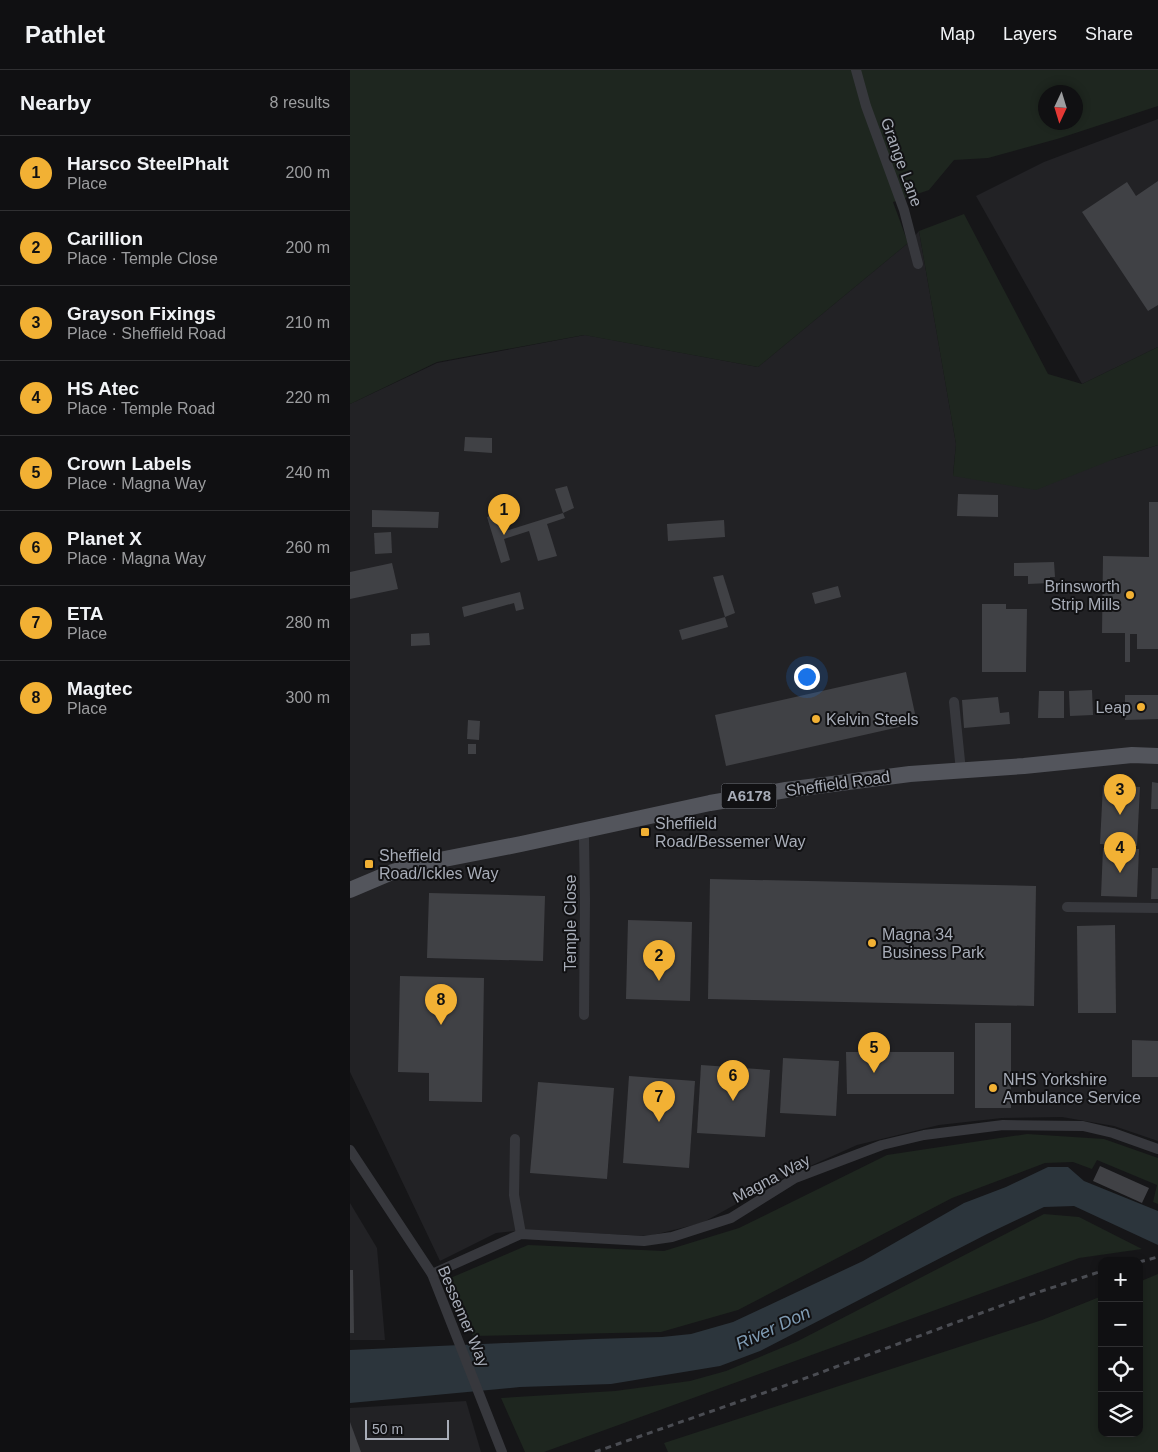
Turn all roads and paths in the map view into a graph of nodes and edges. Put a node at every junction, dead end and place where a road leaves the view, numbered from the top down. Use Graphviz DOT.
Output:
graph roads {
  1 [pos="856,70"];
  2 [pos="918,264"];
  3 [pos="954,702"];
  4 [pos="1158,756"];
  5 [pos="961,771"];
  6 [pos="582,831"];
  7 [pos="350,890"];
  8 [pos="1068,907"];
  9 [pos="1158,908"];
  10 [pos="584,1015"];
  11 [pos="515,1139"];
  12 [pos="1158,1149"];
  13 [pos="350,1150"];
  14 [pos="521,1234"];
  15 [pos="432,1274"];
  16 [pos="502,1452"];
  1 -- 2 [label="street, Grange Lane"];
  3 -- 5 [label="street"];
  4 -- 5 [label="main road, Sheffield Road / A6178"];
  5 -- 6 [label="main road, Sheffield Road / A6178"];
  6 -- 7 [label="main road, Sheffield Road / A6178"];
  6 -- 10 [label="street, Temple Close"];
  8 -- 9 [label="street"];
  11 -- 14 [label="street"];
  12 -- 14 [label="street, Magna Way"];
  13 -- 15 [label="street, Bessemer Way"];
  14 -- 15 [label="street, Magna Way"];
  15 -- 16 [label="street, Bessemer Way"];
}
